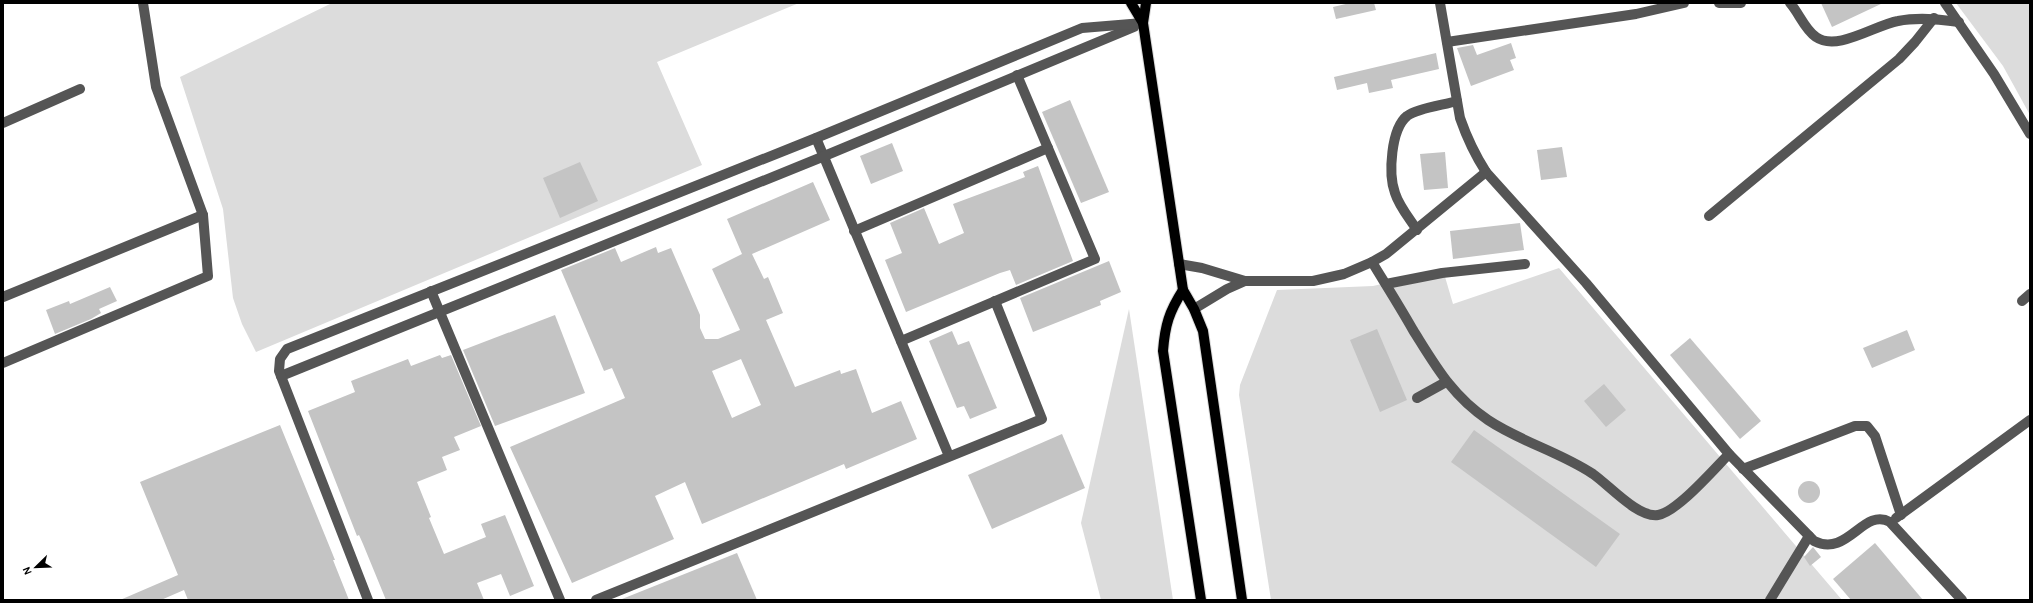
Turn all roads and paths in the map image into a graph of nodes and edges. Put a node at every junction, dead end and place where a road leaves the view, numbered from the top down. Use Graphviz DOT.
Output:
graph roads {
  1 [pos="143,3"];
  2 [pos="1131,3"];
  3 [pos="1146,3"];
  4 [pos="1440,3"];
  5 [pos="1684,3"];
  6 [pos="1719,3"];
  7 [pos="1741,3"];
  8 [pos="1790,3"];
  9 [pos="1945,3"];
  10 [pos="1934,18"];
  11 [pos="1959,22"];
  12 [pos="1143,23"];
  13 [pos="1447,42"];
  14 [pos="1017,75"];
  15 [pos="80,89"];
  16 [pos="1458,101"];
  17 [pos="3,123"];
  18 [pos="2030,134"];
  19 [pos="816,138"];
  20 [pos="1048,148"];
  21 [pos="822,157"];
  22 [pos="1486,172"];
  23 [pos="203,215"];
  24 [pos="1709,216"];
  25 [pos="1417,230"];
  26 [pos="854,231"];
  27 [pos="1372,262"];
  28 [pos="1179,264"];
  29 [pos="1525,264"];
  30 [pos="1245,281"];
  31 [pos="1386,284"];
  32 [pos="1183,290"];
  33 [pos="431,291"];
  34 [pos="3,296"];
  35 [pos="996,301"];
  36 [pos="1194,309"];
  37 [pos="439,314"];
  38 [pos="901,341"];
  39 [pos="3,363"];
  40 [pos="281,376"];
  41 [pos="1446,382"];
  42 [pos="1417,398"];
  43 [pos="2030,420"];
  44 [pos="1729,454"];
  45 [pos="949,456"];
  46 [pos="1743,469"];
  47 [pos="1901,515"];
  48 [pos="1890,522"];
  49 [pos="1809,536"];
  50 [pos="368,600"];
  51 [pos="560,600"];
  52 [pos="596,600"];
  53 [pos="1201,600"];
  54 [pos="1242,600"];
  55 [pos="1770,600"];
  56 [pos="1962,600"];
  1 -- 23 [label="street"];
  2 -- 12 [label="main road"];
  3 -- 12 [label="main road"];
  4 -- 13 [label="street"];
  5 -- 13 [label="street"];
  6 -- 7 [label="street"];
  8 -- 10 [label="street"];
  9 -- 11 [label="street"];
  10 -- 11 [label="street"];
  10 -- 24 [label="street"];
  11 -- 18 [label="street"];
  12 -- 14 [label="street"];
  12 -- 19 [label="street"];
  12 -- 28 [label="main road"];
  13 -- 16 [label="street"];
  14 -- 20 [label="street"];
  14 -- 21 [label="street"];
  15 -- 17 [label="street"];
  16 -- 22 [label="street"];
  16 -- 25 [label="street"];
  19 -- 21 [label="street"];
  19 -- 33 [label="street"];
  20 -- 26 [label="street"];
  20 -- 35 [label="street"];
  21 -- 26 [label="street"];
  21 -- 37 [label="street"];
  22 -- 25 [label="street"];
  22 -- 44 [label="street"];
  23 -- 34 [label="street"];
  23 -- 39 [label="street"];
  25 -- 27 [label="street"];
  26 -- 38 [label="street"];
  27 -- 30 [label="street"];
  27 -- 31 [label="street"];
  28 -- 30 [label="street"];
  28 -- 32 [label="main road"];
  29 -- 31 [label="street"];
  30 -- 36 [label="street"];
  31 -- 41 [label="street"];
  32 -- 36 [label="main road"];
  32 -- 53 [label="main road"];
  33 -- 37 [label="street"];
  33 -- 40 [label="street"];
  35 -- 38 [label="street"];
  35 -- 45 [label="street"];
  36 -- 54 [label="main road"];
  37 -- 40 [label="street"];
  37 -- 51 [label="street"];
  38 -- 45 [label="street"];
  40 -- 50 [label="street"];
  41 -- 42 [label="street"];
  41 -- 44 [label="street"];
  43 -- 47 [label="street"];
  44 -- 46 [label="street"];
  45 -- 52 [label="street"];
  46 -- 47 [label="street"];
  46 -- 49 [label="street"];
  47 -- 48 [label="street"];
  48 -- 49 [label="street"];
  48 -- 56 [label="street"];
  49 -- 55 [label="street"];
}
